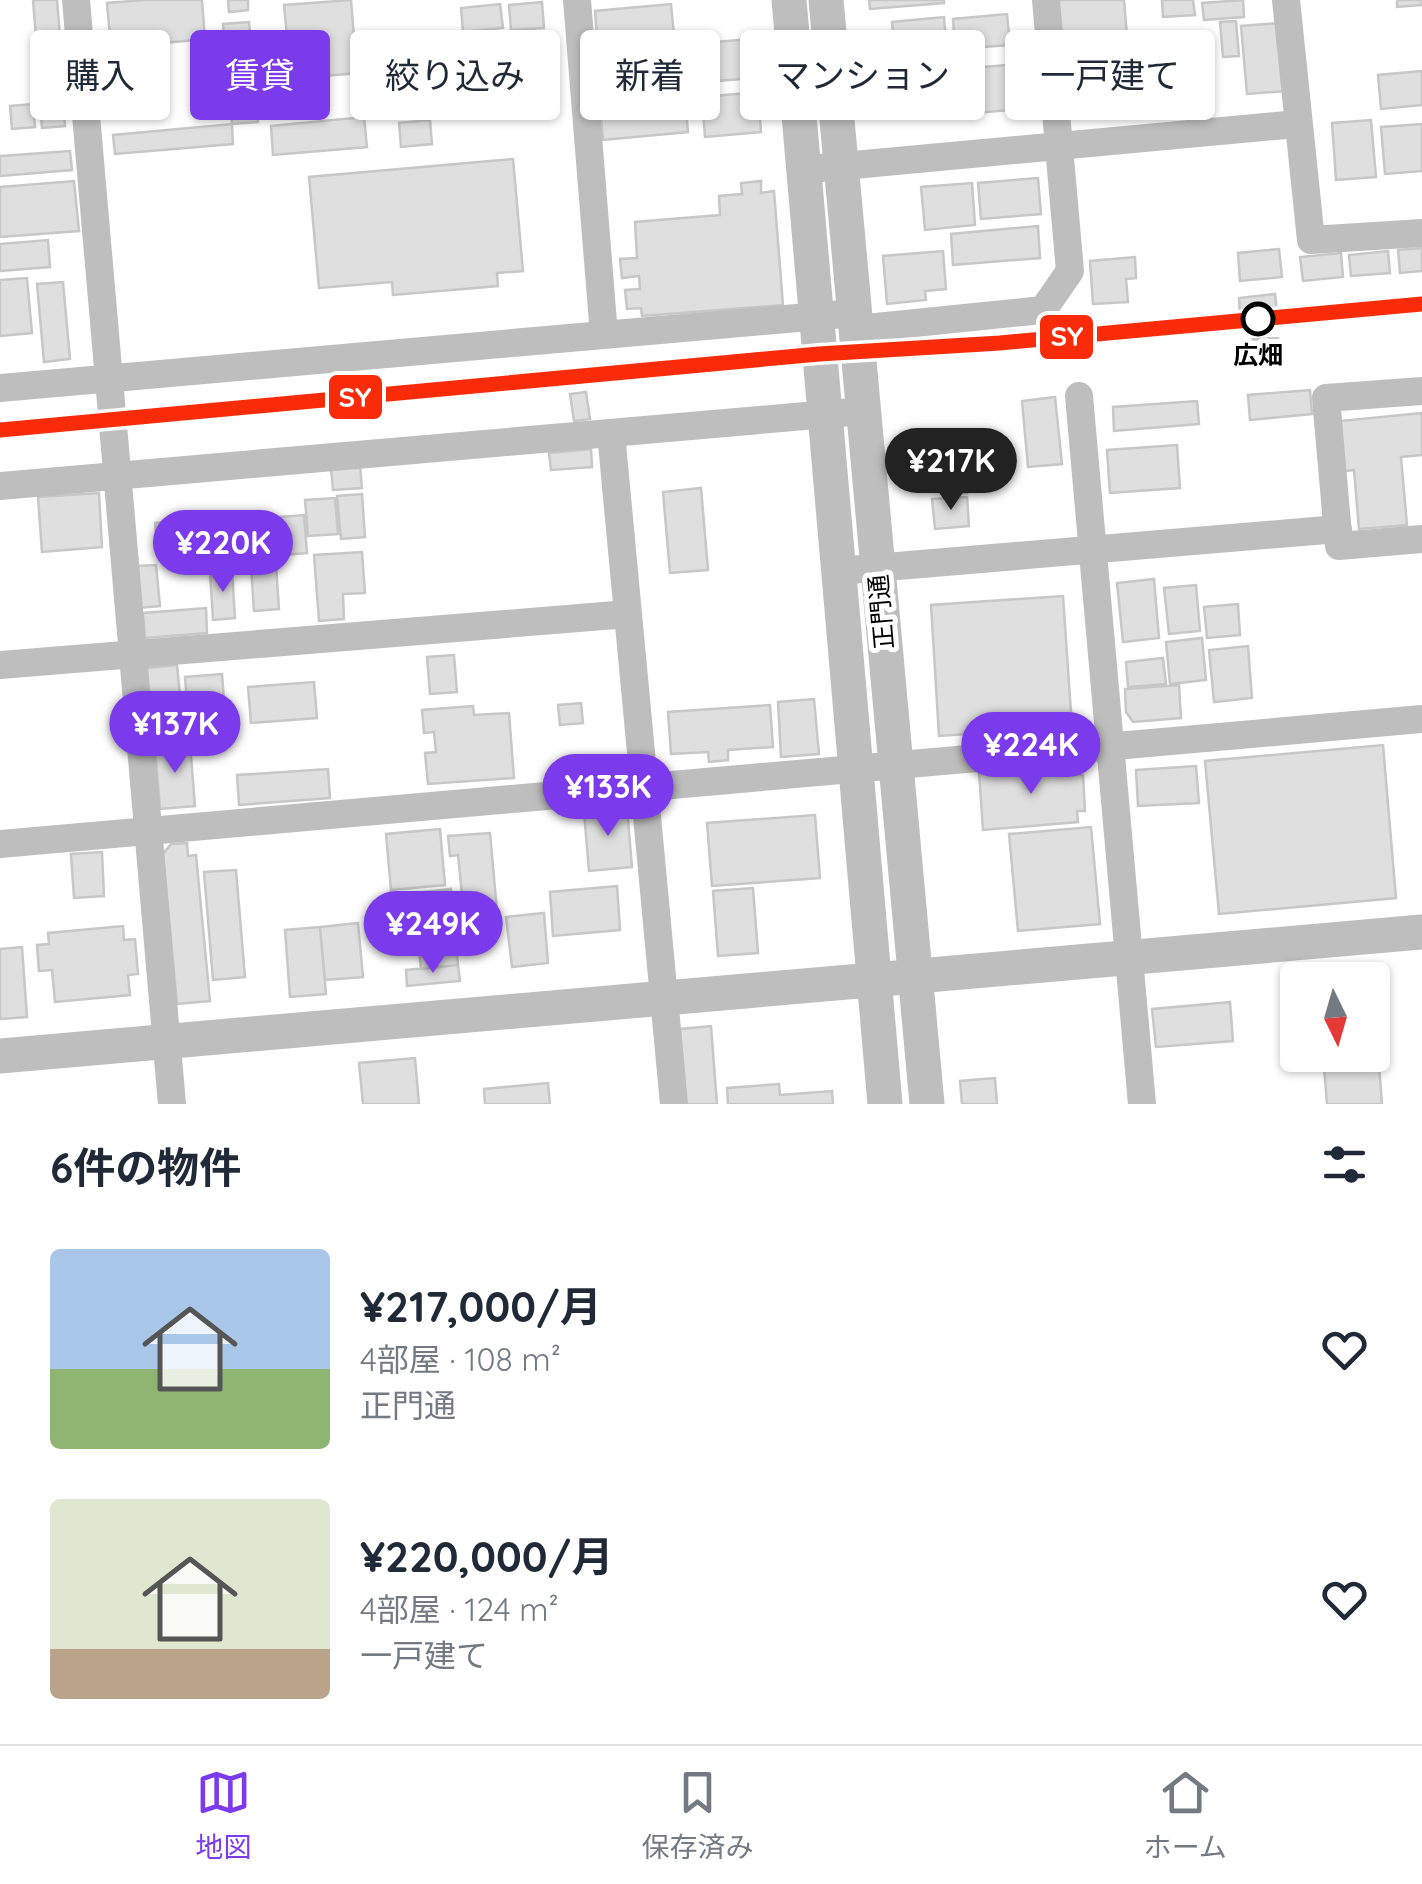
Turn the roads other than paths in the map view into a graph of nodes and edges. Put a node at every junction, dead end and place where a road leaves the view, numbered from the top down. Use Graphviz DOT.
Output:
graph roads {
  1 [pos="76,0"];
  2 [pos="577,0"];
  3 [pos="788,0"];
  4 [pos="826,0"];
  5 [pos="1046,0"];
  6 [pos="1286,0"];
  7 [pos="1297,124"];
  8 [pos="1059,146"];
  9 [pos="841,166"];
  10 [pos="803,169"];
  11 [pos="1422,233"];
  12 [pos="816,317"];
  13 [pos="855,321"];
  14 [pos="604,336"];
  15 [pos="110,379"];
  16 [pos="0,388"];
  17 [pos="1422,391"];
  18 [pos="1079,396"];
  19 [pos="863,411"];
  20 [pos="824,414"];
  21 [pos="611,433"];
  22 [pos="120,475"];
  23 [pos="0,486"];
  24 [pos="1338,529"];
  25 [pos="1422,539"];
  26 [pos="1094,548"];
  27 [pos="877,568"];
  28 [pos="838,571"];
  29 [pos="628,614"];
  30 [pos="134,654"];
  31 [pos="0,664"];
  32 [pos="1422,719"];
  33 [pos="1112,747"];
  34 [pos="894,766"];
  35 [pos="856,769"];
  36 [pos="645,788"];
  37 [pos="149,832"];
  38 [pos="0,844"];
  39 [pos="1422,932"];
  40 [pos="1130,956"];
  41 [pos="913,976"];
  42 [pos="874,981"];
  43 [pos="666,998"];
  44 [pos="167,1041"];
  45 [pos="0,1056"];
  46 [pos="172,1104"];
  47 [pos="674,1104"];
  48 [pos="884,1104"];
  49 [pos="927,1104"];
  50 [pos="1142,1104"];
  1 -- 15 [label="street"];
  2 -- 14 [label="street"];
  3 -- 10 [label="street, 正門通"];
  4 -- 9 [label="street, 正門通"];
  5 -- 8 [label="street"];
  6 -- 7 [label="street"];
  7 -- 8 [label="street"];
  7 -- 11 [label="street"];
  8 -- 9 [label="street"];
  8 -- 13 [label="street"];
  9 -- 10 [label="street"];
  9 -- 13 [label="street, 正門通"];
  10 -- 12 [label="street, 正門通"];
  12 -- 13 [label="street"];
  12 -- 14 [label="street"];
  12 -- 20 [label="street, 正門通"];
  13 -- 19 [label="street, 正門通"];
  14 -- 15 [label="street"];
  15 -- 16 [label="street"];
  15 -- 22 [label="street"];
  17 -- 24 [label="street"];
  18 -- 26 [label="street"];
  19 -- 20 [label="street"];
  19 -- 27 [label="street, 正門通"];
  20 -- 21 [label="street"];
  20 -- 28 [label="street, 正門通"];
  21 -- 22 [label="street"];
  21 -- 29 [label="street"];
  22 -- 23 [label="street"];
  22 -- 30 [label="street"];
  24 -- 25 [label="street"];
  24 -- 26 [label="street"];
  26 -- 27 [label="street"];
  26 -- 33 [label="street"];
  27 -- 28 [label="street"];
  27 -- 34 [label="street, 正門通"];
  28 -- 35 [label="street, 正門通"];
  29 -- 30 [label="street"];
  29 -- 36 [label="street"];
  30 -- 31 [label="street"];
  30 -- 37 [label="street"];
  32 -- 33 [label="street"];
  33 -- 34 [label="street"];
  33 -- 40 [label="street"];
  34 -- 35 [label="street"];
  34 -- 41 [label="street, 正門通"];
  35 -- 36 [label="street"];
  35 -- 42 [label="street, 正門通"];
  36 -- 37 [label="street"];
  36 -- 43 [label="street"];
  37 -- 38 [label="street"];
  37 -- 44 [label="street"];
  39 -- 40 [label="street"];
  40 -- 41 [label="street"];
  40 -- 50 [label="street"];
  41 -- 42 [label="street"];
  41 -- 49 [label="street, 正門通"];
  42 -- 43 [label="street"];
  42 -- 48 [label="street, 正門通"];
  43 -- 44 [label="street"];
  43 -- 47 [label="street"];
  44 -- 45 [label="street"];
  44 -- 46 [label="street"];
}
